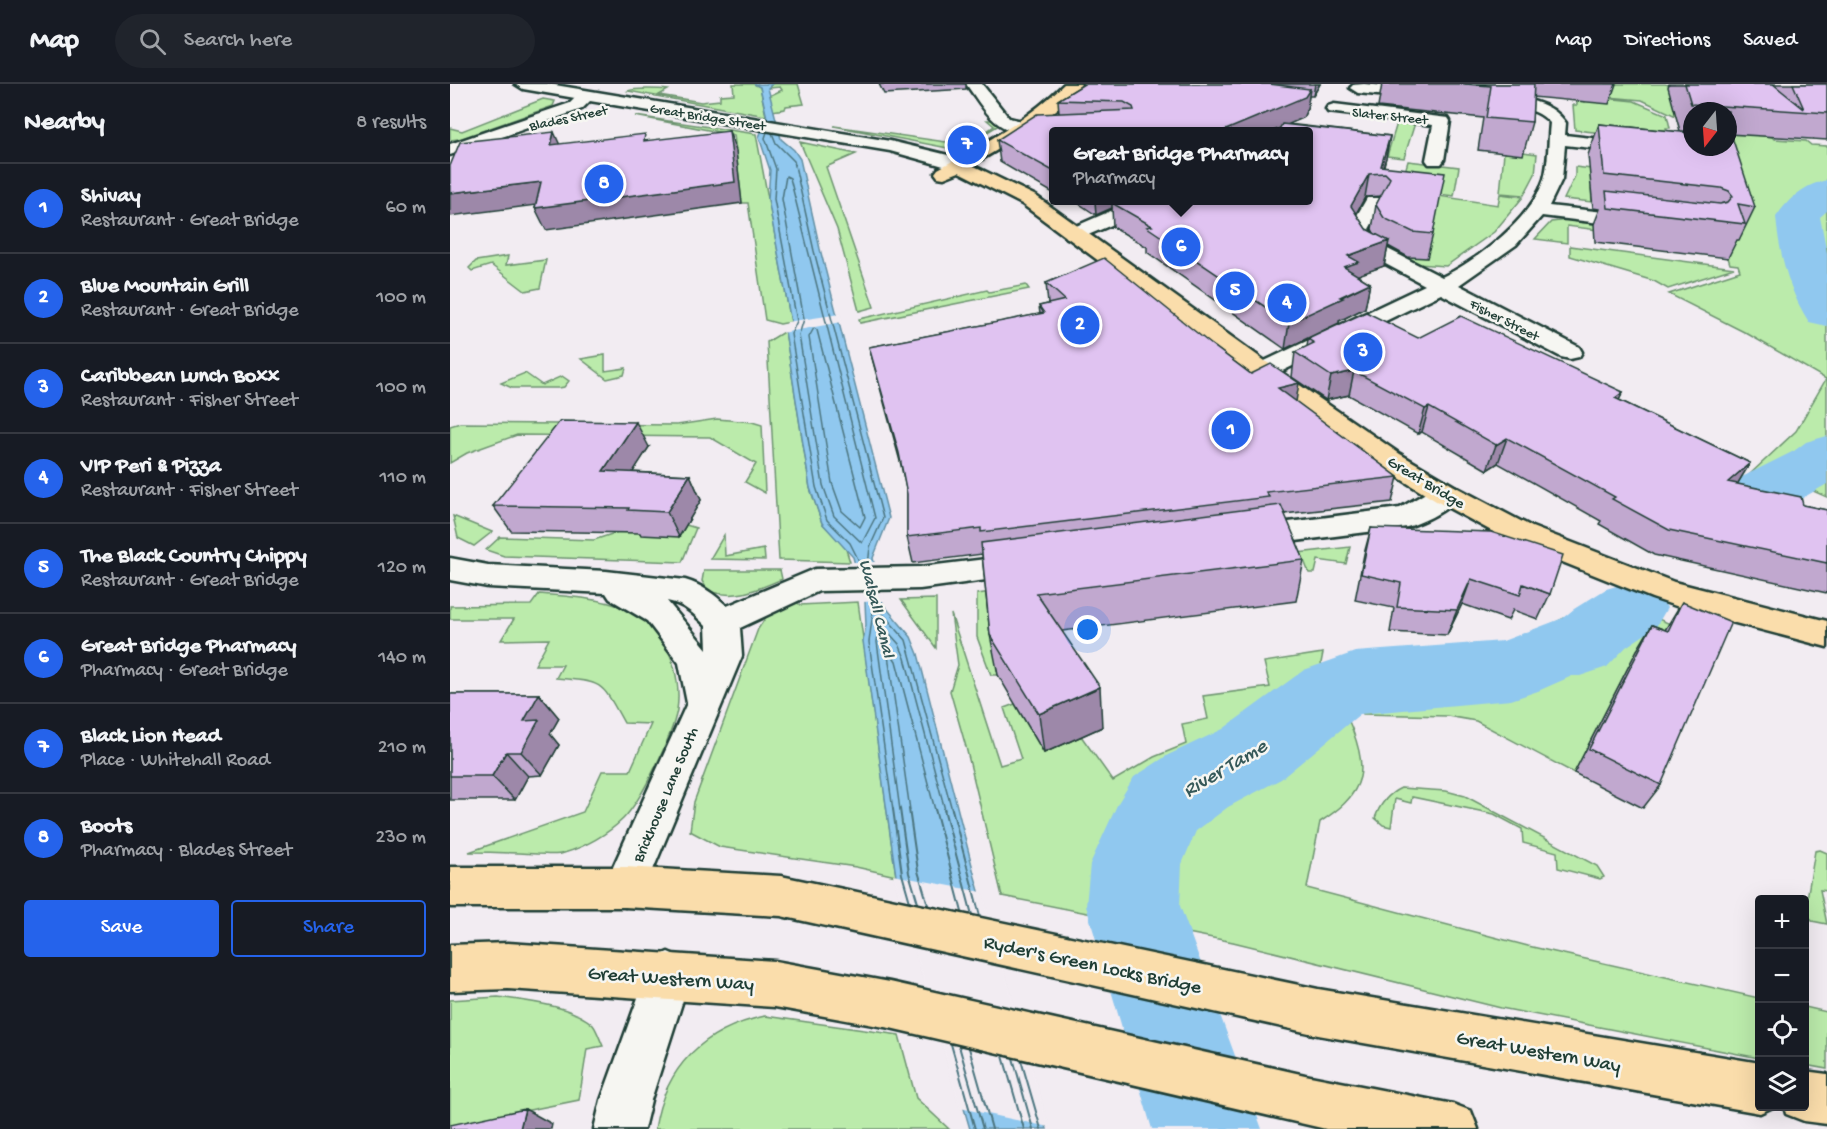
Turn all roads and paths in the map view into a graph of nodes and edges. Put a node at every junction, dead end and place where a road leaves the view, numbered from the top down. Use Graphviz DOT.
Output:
graph roads {
  1 [pos="523,84"];
  2 [pos="974,84"];
  3 [pos="1073,84"];
  4 [pos="1359,86"];
  5 [pos="1442,93"];
  6 [pos="586,96"];
  7 [pos="1477,100"];
  8 [pos="630,104"];
  9 [pos="1018,127"];
  10 [pos="1049,129"];
  11 [pos="506,130"];
  12 [pos="1557,140"];
  13 [pos="1649,149"];
  14 [pos="450,150"];
  15 [pos="1435,160"];
  16 [pos="950,169"];
  17 [pos="1374,201"];
  18 [pos="1144,205"];
  19 [pos="1537,210"];
  20 [pos="1657,223"];
  21 [pos="1074,234"];
  22 [pos="1440,286"];
  23 [pos="1570,352"];
  24 [pos="1263,371"];
  25 [pos="1446,494"];
  26 [pos="1223,540"];
  27 [pos="1057,561"];
  28 [pos="452,568"];
  29 [pos="606,582"];
  30 [pos="723,622"];
  31 [pos="1827,634"];
  32 [pos="704,700"];
  33 [pos="450,887"];
  34 [pos="625,887"];
  35 [pos="450,968"];
  36 [pos="668,975"];
  37 [pos="1318,1012"];
  38 [pos="1755,1087"];
  39 [pos="1809,1097"];
  40 [pos="1827,1099"];
  41 [pos="619,1129"];
  42 [pos="1453,1129"];
  1 -- 6 [label="street, Great Bridge Street"];
  2 -- 9 [label="street"];
  3 -- 9 [label="main road"];
  4 -- 5 [label="street"];
  4 -- 15 [label="street, Slater Street"];
  6 -- 8 [label="street, Great Bridge Street"];
  6 -- 11 [label="street, Blades Street"];
  7 -- 12 [label="street, Fisher Street"];
  8 -- 11 [label="street, Blades Street"];
  8 -- 16 [label="street, Great Bridge Street"];
  9 -- 10 [label="street"];
  9 -- 16 [label="main road"];
  11 -- 14 [label="street, Blades Street"];
  12 -- 13 [label="street"];
  12 -- 19 [label="street, Fisher Street"];
  16 -- 21 [label="main road, Great Bridge"];
  16 -- 21 [label="main road, Great Bridge"];
  17 -- 22 [label="street, Fisher Street"];
  18 -- 21 [label="street"];
  19 -- 20 [label="street"];
  19 -- 22 [label="street, Fisher Street"];
  21 -- 24 [label="main road, Great Bridge"];
  22 -- 23 [label="street, Fisher Street"];
  22 -- 24 [label="street, Fisher Street"];
  24 -- 25 [label="main road, Great Bridge"];
  25 -- 26 [label="street"];
  25 -- 31 [label="main road, Great Bridge"];
  27 -- 30 [label="street"];
  28 -- 29 [label="street"];
  29 -- 30 [label="street"];
  29 -- 32 [label="street"];
  30 -- 32 [label="street, Brickhouse Lane South"];
  32 -- 34 [label="street, Brickhouse Lane South"];
  33 -- 34 [label="main road"];
  34 -- 37 [label="main road, Ryder's Green Locks Bridge"];
  35 -- 36 [label="main road, Great Western Way"];
  36 -- 41 [label="street"];
  36 -- 42 [label="main road, Great Western Way"];
  37 -- 38 [label="main road, Great Western Way"];
  39 -- 40 [label="main road"];
}
